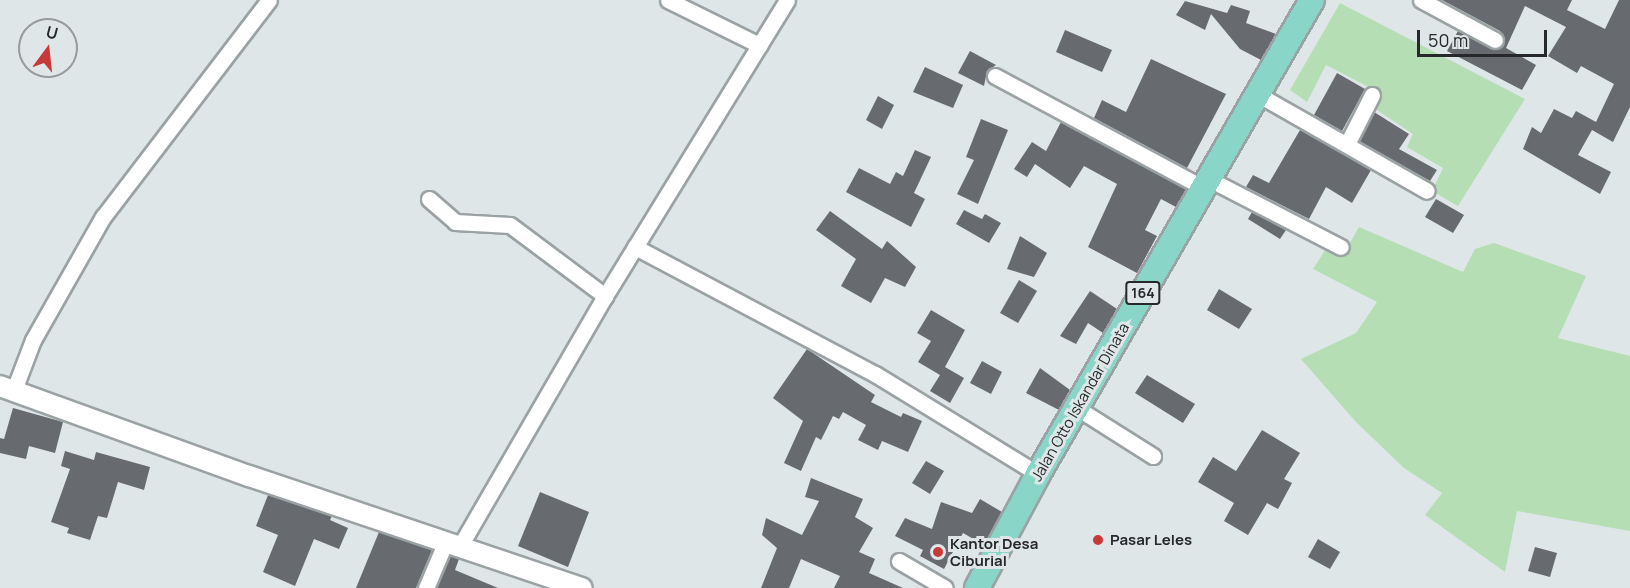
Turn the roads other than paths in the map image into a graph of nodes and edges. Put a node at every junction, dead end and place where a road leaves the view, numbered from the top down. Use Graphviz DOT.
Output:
graph roads {
  1 [pos="269,0"];
  2 [pos="668,0"];
  3 [pos="787,0"];
  4 [pos="1312,0"];
  5 [pos="1425,1"];
  6 [pos="1495,40"];
  7 [pos="759,45"];
  8 [pos="995,76"];
  9 [pos="1258,95"];
  10 [pos="1372,95"];
  11 [pos="1347,144"];
  12 [pos="1207,183"];
  13 [pos="1427,191"];
  14 [pos="429,199"];
  15 [pos="635,247"];
  16 [pos="1341,247"];
  17 [pos="605,297"];
  18 [pos="7,388"];
  19 [pos="1077,408"];
  20 [pos="1154,456"];
  21 [pos="1038,474"];
  22 [pos="453,544"];
  23 [pos="898,561"];
  24 [pos="426,588"];
  25 [pos="582,588"];
  26 [pos="945,588"];
  27 [pos="977,588"];
  1 -- 18 [label="street"];
  2 -- 7 [label="street"];
  3 -- 7 [label="street"];
  4 -- 9 [label="main road, Jalan Otto Iskandar Dinata / 164"];
  5 -- 6 [label="street"];
  7 -- 15 [label="street"];
  8 -- 12 [label="street"];
  9 -- 11 [label="street"];
  9 -- 12 [label="main road, Jalan Otto Iskandar Dinata / 164"];
  10 -- 11 [label="street"];
  11 -- 13 [label="street"];
  12 -- 16 [label="street"];
  12 -- 19 [label="main road, Jalan Otto Iskandar Dinata / 164"];
  14 -- 17 [label="street"];
  15 -- 17 [label="street"];
  15 -- 21 [label="street"];
  17 -- 22 [label="street"];
  18 -- 22 [label="street"];
  19 -- 20 [label="street"];
  19 -- 21 [label="main road, Jalan Otto Iskandar Dinata / 164"];
  21 -- 27 [label="main road, Jalan Otto Iskandar Dinata / 164"];
  22 -- 24 [label="street"];
  22 -- 25 [label="street"];
  23 -- 26 [label="street"];
}
